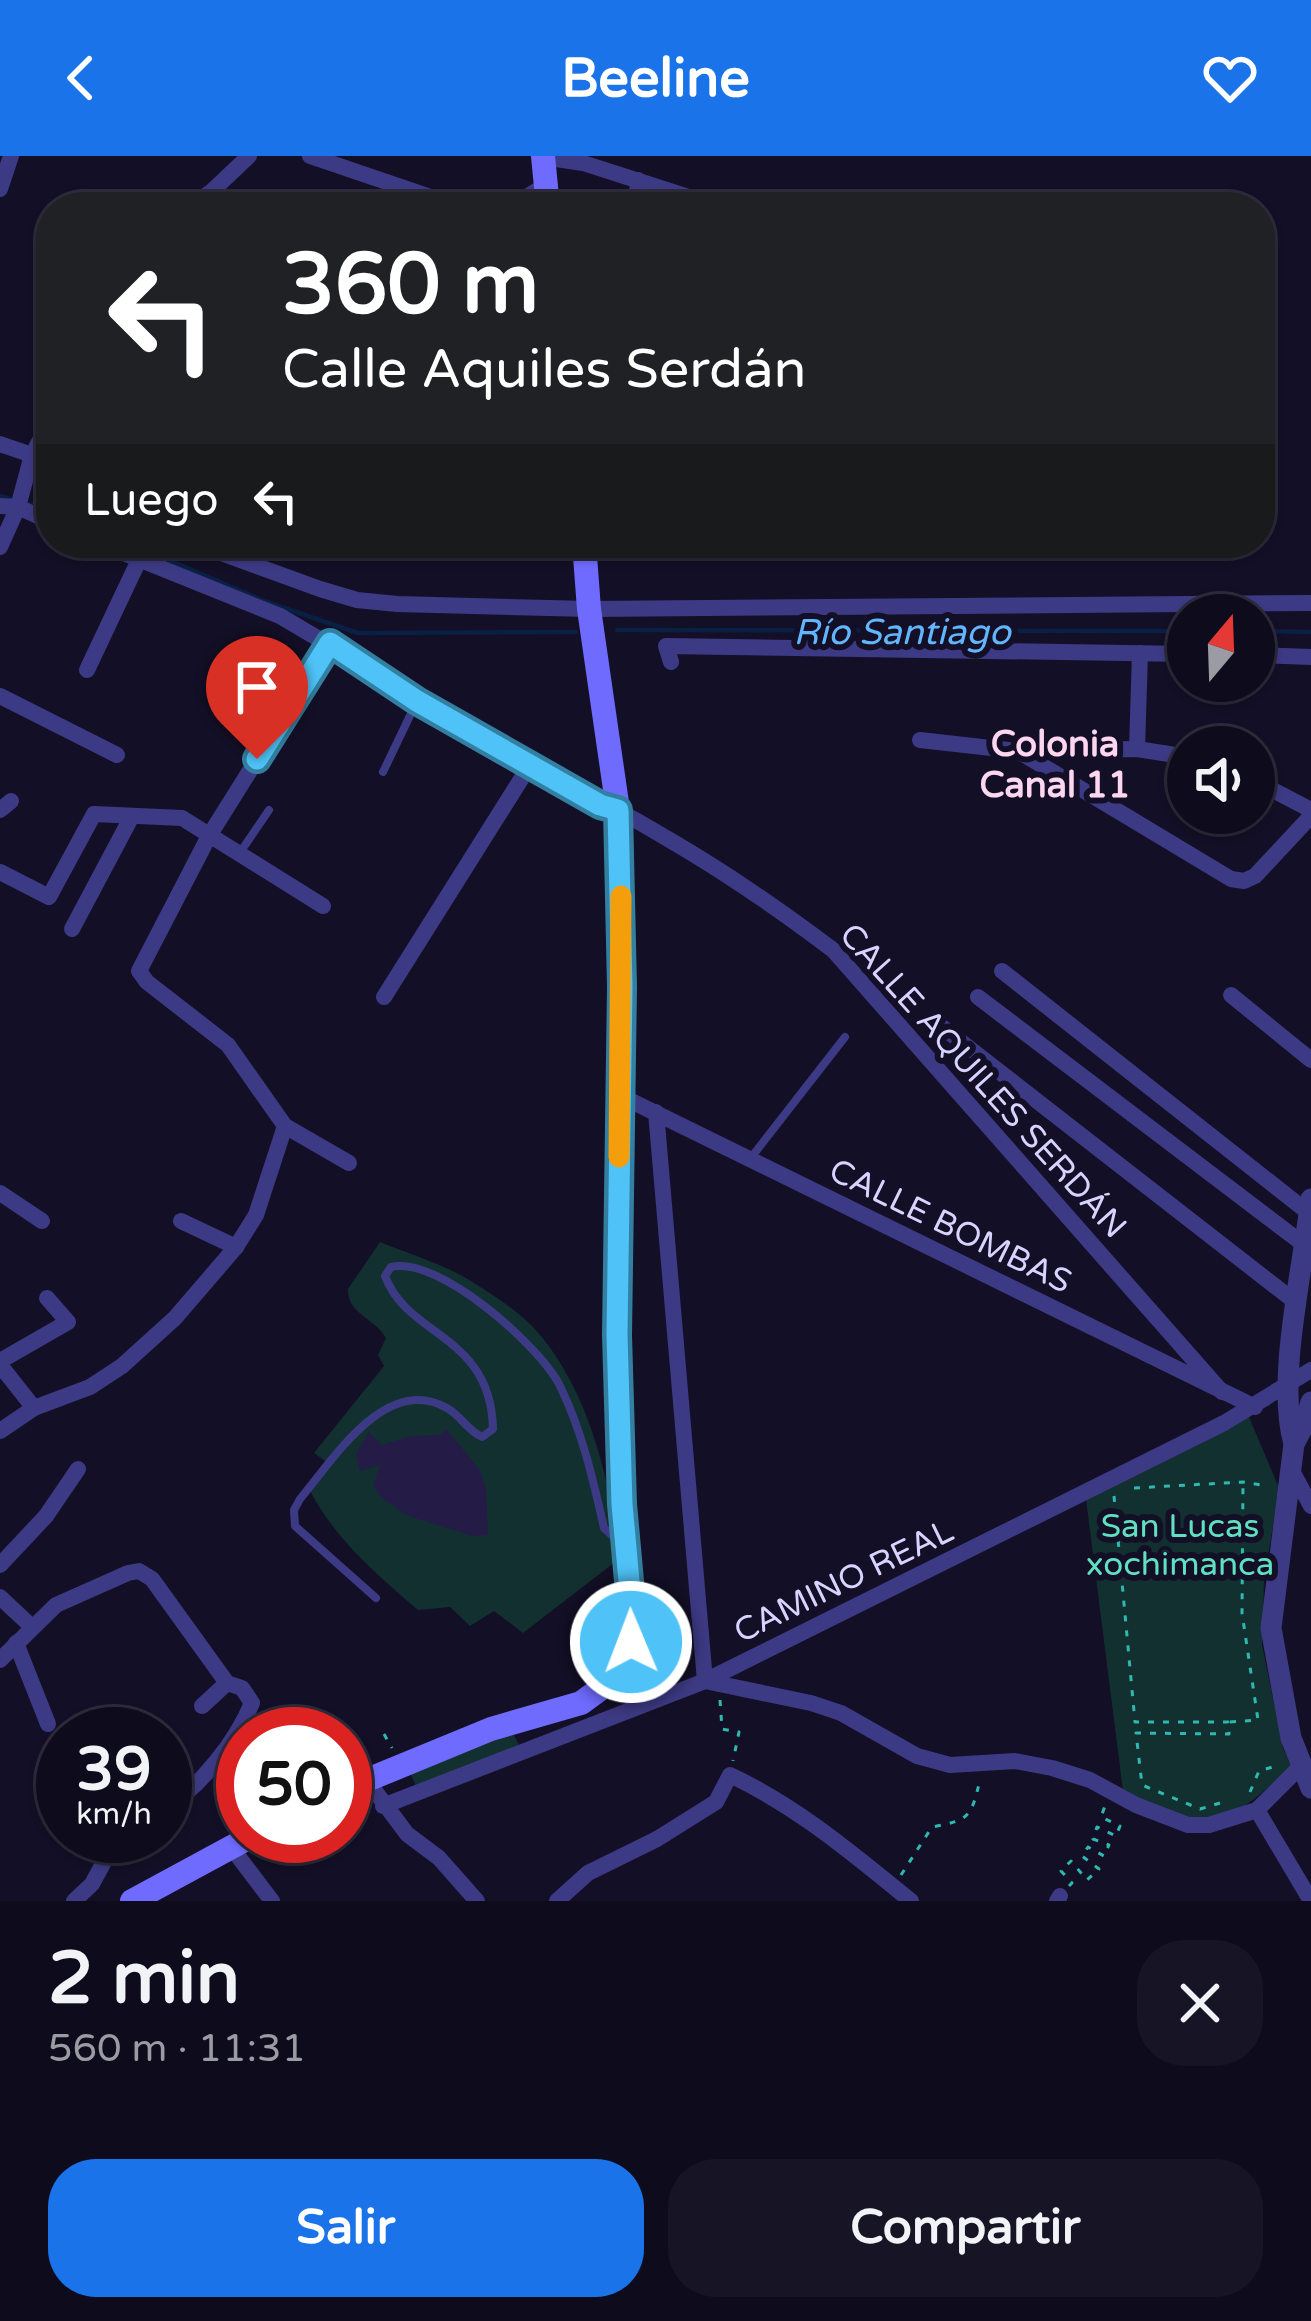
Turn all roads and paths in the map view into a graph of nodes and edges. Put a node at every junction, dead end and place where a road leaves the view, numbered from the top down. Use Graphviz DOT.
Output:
graph roads {
  1 [pos="10,156"];
  2 [pos="249,156"];
  3 [pos="310,156"];
  4 [pos="543,156"];
  5 [pos="585,159"];
  6 [pos="638,180"];
  7 [pos="0,188"];
  8 [pos="210,192"];
  9 [pos="416,192"];
  10 [pos="547,192"];
  11 [pos="637,192"];
  12 [pos="669,192"];
  13 [pos="0,444"];
  14 [pos="36,453"];
  15 [pos="20,488"];
  16 [pos="0,547"];
  17 [pos="134,558"];
  18 [pos="237,558"];
  19 [pos="585,558"];
  20 [pos="139,560"];
  21 [pos="1311,603"];
  22 [pos="589,609"];
  23 [pos="330,643"];
  24 [pos="1140,653"];
  25 [pos="1167,654"];
  26 [pos="1275,656"];
  27 [pos="1311,656"];
  28 [pos="671,662"];
  29 [pos="87,670"];
  30 [pos="0,695"];
  31 [pos="417,701"];
  32 [pos="920,740"];
  33 [pos="1137,749"];
  34 [pos="1018,751"];
  35 [pos="1167,754"];
  36 [pos="117,755"];
  37 [pos="530,765"];
  38 [pos="383,772"];
  39 [pos="1275,792"];
  40 [pos="269,810"];
  41 [pos="618,810"];
  42 [pos="1311,813"];
  43 [pos="133,816"];
  44 [pos="209,836"];
  45 [pos="238,855"];
  46 [pos="0,872"];
  47 [pos="323,906"];
  48 [pos="73,929"];
  49 [pos="1002,971"];
  50 [pos="1231,995"];
  51 [pos="384,997"];
  52 [pos="978,997"];
  53 [pos="933,1020"];
  54 [pos="845,1037"];
  55 [pos="1311,1060"];
  56 [pos="621,1096"];
  57 [pos="656,1112"];
  58 [pos="285,1126"];
  59 [pos="750,1159"];
  60 [pos="349,1163"];
  61 [pos="0,1192"];
  62 [pos="1310,1206"];
  63 [pos="42,1221"];
  64 [pos="181,1221"];
  65 [pos="236,1247"];
  66 [pos="1307,1247"];
  67 [pos="47,1298"];
  68 [pos="1298,1304"];
  69 [pos="0,1363"];
  70 [pos="1311,1370"];
  71 [pos="1286,1384"];
  72 [pos="1222,1393"];
  73 [pos="1311,1402"];
  74 [pos="1255,1407"];
  75 [pos="34,1408"];
  76 [pos="0,1431"];
  77 [pos="1294,1444"];
  78 [pos="1292,1468"];
  79 [pos="78,1469"];
  80 [pos="1243,1482"];
  81 [pos="1135,1488"];
  82 [pos="1114,1489"];
  83 [pos="1287,1492"];
  84 [pos="1311,1506"];
  85 [pos="627,1549"];
  86 [pos="0,1565"];
  87 [pos="0,1597"];
  88 [pos="376,1598"];
  89 [pos="31,1626"];
  90 [pos="16,1642"];
  91 [pos="0,1660"];
  92 [pos="227,1683"];
  93 [pos="712,1684"];
  94 [pos="202,1706"];
  95 [pos="41,1707"];
  96 [pos="1228,1722"];
  97 [pos="984,1762"];
  98 [pos="1293,1773"];
  99 [pos="730,1775"];
  100 [pos="372,1777"];
  101 [pos="192,1787"];
  102 [pos="1311,1788"];
  103 [pos="372,1797"];
  104 [pos="1128,1800"];
  105 [pos="1232,1800"];
  106 [pos="1253,1803"];
  107 [pos="383,1806"];
  108 [pos="216,1855"];
  109 [pos="103,1863"];
  110 [pos="252,1863"];
  111 [pos="888,1894"];
  112 [pos="1059,1899"];
  113 [pos="74,1901"];
  114 [pos="132,1901"];
  115 [pos="272,1901"];
  116 [pos="477,1901"];
  117 [pos="556,1901"];
  118 [pos="911,1901"];
  119 [pos="1311,1901"];
  1 -- 7 [label="street"];
  2 -- 8 [label="street"];
  3 -- 9 [label="street"];
  4 -- 5 [label="street"];
  4 -- 10 [label="main road"];
  5 -- 6 [label="street"];
  6 -- 11 [label="street"];
  6 -- 12 [label="street"];
  13 -- 15 [label="street"];
  14 -- 15 [label="street"];
  15 -- 16 [label="street"];
  17 -- 20 [label="street, CALLE AQUILES SERDÁN"];
  18 -- 22 [label="street"];
  19 -- 22 [label="main road"];
  20 -- 23 [label="street, CALLE AQUILES SERDÁN"];
  20 -- 29 [label="street"];
  21 -- 22 [label="street"];
  22 -- 41 [label="main road"];
  23 -- 31 [label="street, CALLE AQUILES SERDÁN"];
  23 -- 44 [label="street"];
  24 -- 25 [label="street"];
  24 -- 28 [label="street"];
  24 -- 33 [label="street"];
  26 -- 27 [label="street"];
  30 -- 36 [label="street"];
  31 -- 37 [label="street, CALLE AQUILES SERDÁN"];
  31 -- 38 [label="lane"];
  32 -- 34 [label="street"];
  33 -- 34 [label="street"];
  33 -- 35 [label="street"];
  34 -- 42 [label="street"];
  37 -- 41 [label="street, CALLE AQUILES SERDÁN"];
  37 -- 51 [label="street"];
  39 -- 42 [label="street"];
  40 -- 45 [label="lane"];
  41 -- 56 [label="main road"];
  41 -- 72 [label="street, CALLE AQUILES SERDÁN"];
  43 -- 44 [label="street"];
  43 -- 46 [label="street"];
  43 -- 48 [label="street"];
  44 -- 45 [label="street"];
  44 -- 58 [label="street"];
  45 -- 47 [label="street"];
  49 -- 62 [label="street"];
  50 -- 55 [label="street"];
  52 -- 66 [label="street"];
  53 -- 68 [label="street"];
  54 -- 59 [label="lane"];
  56 -- 57 [label="street, CALLE BOMBAS"];
  56 -- 85 [label="main road"];
  57 -- 59 [label="street, CALLE BOMBAS"];
  57 -- 93 [label="street"];
  58 -- 60 [label="street"];
  58 -- 65 [label="street"];
  59 -- 72 [label="street, CALLE BOMBAS"];
  61 -- 63 [label="street"];
  62 -- 66 [label="street"];
  64 -- 65 [label="street"];
  65 -- 75 [label="street"];
  66 -- 68 [label="street"];
  67 -- 69 [label="street"];
  68 -- 71 [label="street"];
  69 -- 75 [label="street"];
  70 -- 71 [label="street, CAMINO REAL"];
  71 -- 74 [label="street, CAMINO REAL"];
  71 -- 77 [label="street"];
  72 -- 74 [label="street, CALLE BOMBAS"];
  73 -- 77 [label="street"];
  74 -- 93 [label="street, CAMINO REAL"];
  75 -- 76 [label="street"];
  77 -- 78 [label="street"];
  78 -- 83 [label="street"];
  78 -- 84 [label="street"];
  79 -- 86 [label="street"];
  80 -- 81 [label="path"];
  80 -- 83 [label="path"];
  80 -- 96 [label="path"];
  82 -- 96 [label="path"];
  83 -- 98 [label="street"];
  85 -- 88 [label="lane"];
  85 -- 100 [label="main road"];
  87 -- 89 [label="street"];
  89 -- 90 [label="street"];
  89 -- 92 [label="street"];
  90 -- 91 [label="street"];
  90 -- 95 [label="street"];
  92 -- 94 [label="street"];
  92 -- 101 [label="street"];
  93 -- 97 [label="street"];
  93 -- 99 [label="path"];
  93 -- 107 [label="street, CAMINO REAL"];
  96 -- 105 [label="path"];
  97 -- 104 [label="street"];
  97 -- 111 [label="path"];
  98 -- 102 [label="street"];
  98 -- 106 [label="street"];
  98 -- 106 [label="path"];
  99 -- 111 [label="street"];
  99 -- 117 [label="street"];
  103 -- 107 [label="street"];
  104 -- 106 [label="street"];
  104 -- 112 [label="path"];
  106 -- 119 [label="street"];
  107 -- 116 [label="street"];
  108 -- 114 [label="main road"];
  109 -- 113 [label="street"];
  110 -- 115 [label="street"];
  111 -- 118 [label="street"];
}
